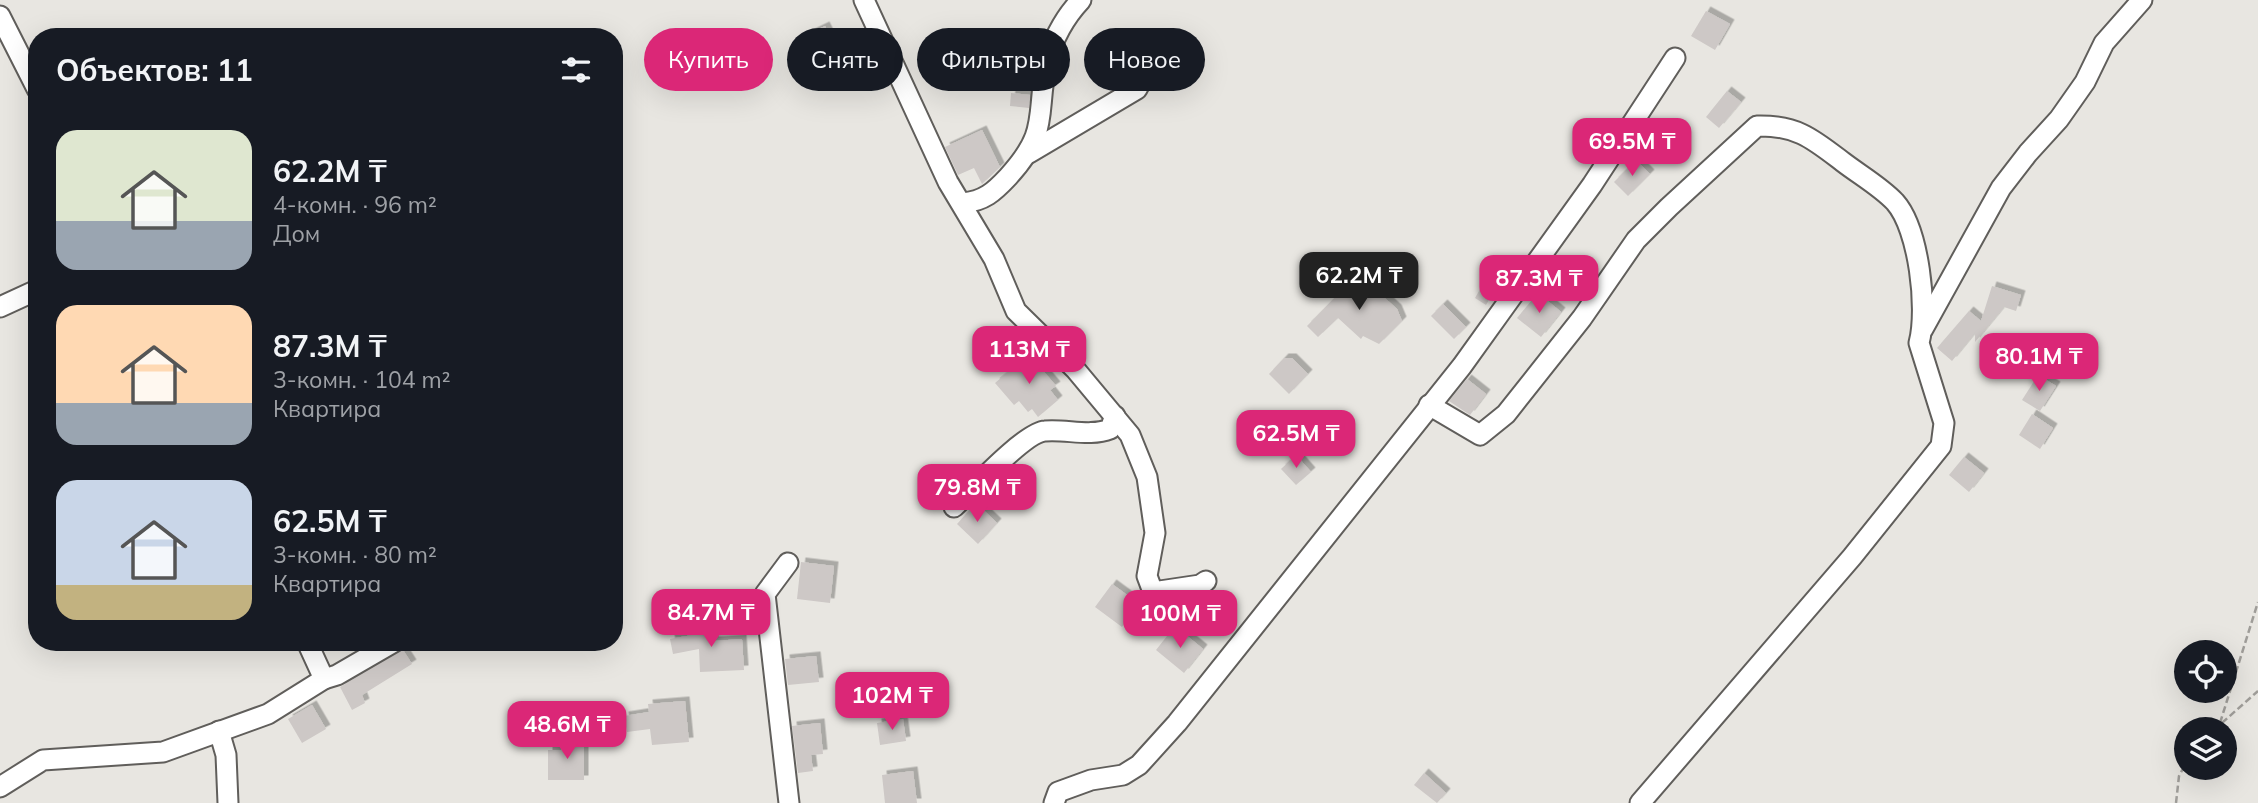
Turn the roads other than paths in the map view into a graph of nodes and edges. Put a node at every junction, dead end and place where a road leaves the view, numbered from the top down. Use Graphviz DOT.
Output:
graph roads {
  1 [pos="864,0"];
  2 [pos="1081,0"];
  3 [pos="2142,0"];
  4 [pos="0,16"];
  5 [pos="1675,58"];
  6 [pos="28,71"];
  7 [pos="1133,91"];
  8 [pos="1029,153"];
  9 [pos="963,203"];
  10 [pos="28,294"];
  11 [pos="0,307"];
  12 [pos="1922,332"];
  13 [pos="1429,405"];
  14 [pos="1115,416"];
  15 [pos="954,507"];
  16 [pos="788,563"];
  17 [pos="1206,581"];
  18 [pos="311,651"];
  19 [pos="378,651"];
  20 [pos="324,679"];
  21 [pos="219,732"];
  22 [pos="0,786"];
  23 [pos="228,803"];
  24 [pos="789,803"];
  25 [pos="1054,803"];
  26 [pos="1640,803"];
  1 -- 9 [label="street"];
  2 -- 8 [label="street"];
  3 -- 12 [label="street"];
  4 -- 6 [label="street"];
  5 -- 13 [label="street"];
  7 -- 8 [label="street"];
  8 -- 9 [label="street"];
  9 -- 14 [label="street"];
  10 -- 11 [label="street"];
  12 -- 13 [label="street"];
  12 -- 26 [label="street"];
  13 -- 25 [label="street"];
  14 -- 15 [label="street"];
  14 -- 17 [label="street"];
  16 -- 24 [label="street"];
  18 -- 20 [label="street"];
  19 -- 20 [label="street"];
  20 -- 21 [label="street"];
  21 -- 22 [label="street"];
  21 -- 23 [label="street"];
}
